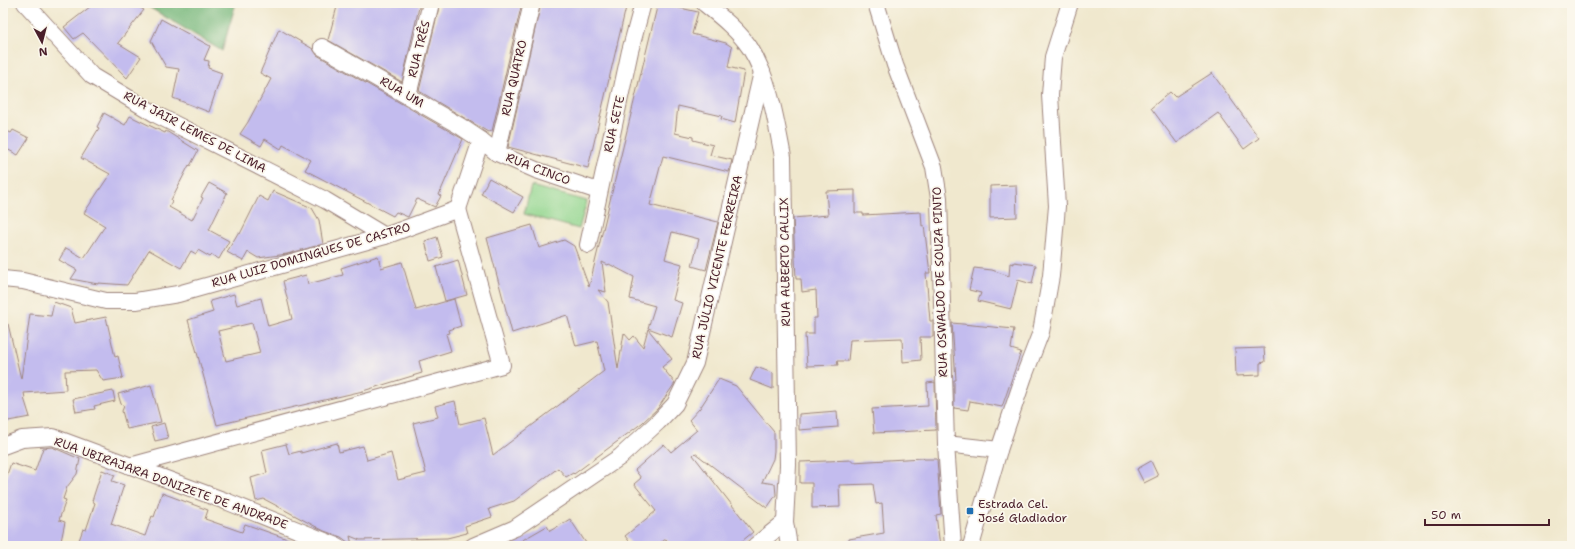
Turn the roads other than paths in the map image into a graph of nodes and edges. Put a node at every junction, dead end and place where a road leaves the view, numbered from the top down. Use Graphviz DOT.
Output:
graph roads {
  1 [pos="25,3"];
  2 [pos="431,3"];
  3 [pos="532,3"];
  4 [pos="643,3"];
  5 [pos="704,3"];
  6 [pos="876,3"];
  7 [pos="1070,3"];
  8 [pos="322,47"];
  9 [pos="762,72"];
  10 [pos="408,95"];
  11 [pos="481,140"];
  12 [pos="497,153"];
  13 [pos="598,191"];
  14 [pos="458,209"];
  15 [pos="385,236"];
  16 [pos="588,245"];
  17 [pos="3,279"];
  18 [pos="946,444"];
  19 [pos="3,446"];
  20 [pos="999,450"];
  21 [pos="130,466"];
  22 [pos="785,522"];
  23 [pos="337,546"];
  24 [pos="473,546"];
  25 [pos="755,546"];
  26 [pos="789,546"];
  27 [pos="953,546"];
  28 [pos="971,546"];
  1 -- 15 [label="street, RUA JAIR LEMES DE LIMA"];
  2 -- 10 [label="street, RUA TRÊS"];
  3 -- 12 [label="street, RUA QUATRO"];
  4 -- 13 [label="street, RUA SETE"];
  5 -- 9 [label="street, RUA ALBERTO CALLIX"];
  6 -- 18 [label="street, RUA OSWALDO DE SOUZA PINTO"];
  7 -- 20 [label="street"];
  8 -- 10 [label="street, RUA UM"];
  9 -- 22 [label="street, RUA ALBERTO CALLIX"];
  9 -- 24 [label="street, RUA JÚLIO VICENTE FERREIRA"];
  10 -- 11 [label="street, RUA UM"];
  11 -- 12 [label="street, RUA CINCO"];
  11 -- 14 [label="street"];
  12 -- 13 [label="street, RUA CINCO"];
  13 -- 16 [label="street, RUA SETE"];
  14 -- 15 [label="street, RUA LUIZ DOMINGUES DE CASTRO"];
  14 -- 21 [label="street"];
  15 -- 17 [label="street, RUA LUIZ DOMINGUES DE CASTRO"];
  18 -- 20 [label="street"];
  18 -- 27 [label="street, RUA OSWALDO DE SOUZA PINTO"];
  19 -- 21 [label="street, RUA UBIRAJARA DONIZETE DE ANDRADE"];
  20 -- 28 [label="street"];
  21 -- 23 [label="street, RUA UBIRAJARA DONIZETE DE ANDRADE"];
  22 -- 25 [label="street"];
  22 -- 26 [label="street, RUA ALBERTO CALLIX"];
}
